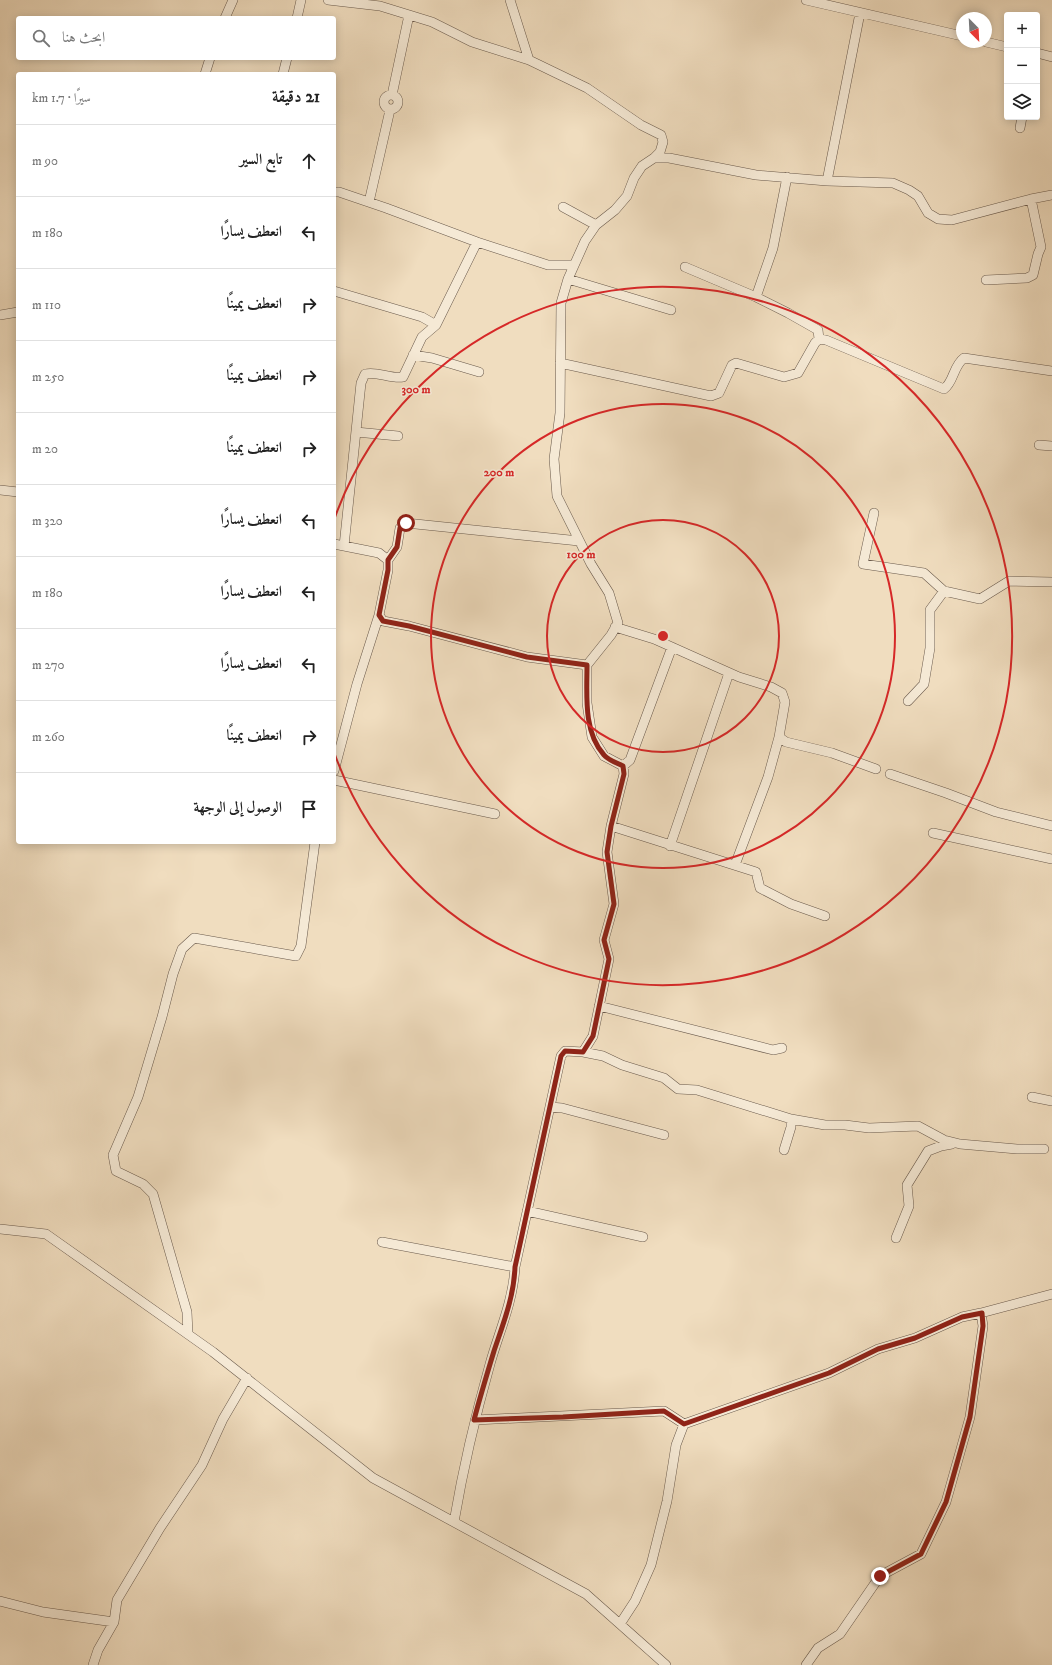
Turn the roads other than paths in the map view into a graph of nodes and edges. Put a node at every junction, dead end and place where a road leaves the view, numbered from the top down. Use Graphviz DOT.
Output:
graph roads {
  1 [pos="233,0"];
  2 [pos="301,0"];
  3 [pos="328,0"];
  4 [pos="510,0"];
  5 [pos="806,0"];
  6 [pos="836,4"];
  7 [pos="860,13"];
  8 [pos="409,15"];
  9 [pos="226,16"];
  10 [pos="297,16"];
  11 [pos="956,35"];
  12 [pos="992,43"];
  13 [pos="1004,45"];
  14 [pos="1040,55"];
  15 [pos="1052,57"];
  16 [pos="209,60"];
  17 [pos="286,60"];
  18 [pos="529,60"];
  19 [pos="206,72"];
  20 [pos="283,72"];
  21 [pos="1021,120"];
  22 [pos="1020,128"];
  23 [pos="654,158"];
  24 [pos="787,177"];
  25 [pos="827,181"];
  26 [pos="336,192"];
  27 [pos="1052,195"];
  28 [pos="1031,199"];
  29 [pos="369,202"];
  30 [pos="563,207"];
  31 [pos="596,226"];
  32 [pos="477,242"];
  33 [pos="574,265"];
  34 [pos="685,267"];
  35 [pos="568,279"];
  36 [pos="986,280"];
  37 [pos="336,292"];
  38 [pos="756,297"];
  39 [pos="671,310"];
  40 [pos="16,312"];
  41 [pos="0,315"];
  42 [pos="436,325"];
  43 [pos="819,339"];
  44 [pos="413,355"];
  45 [pos="560,363"];
  46 [pos="1052,371"];
  47 [pos="479,372"];
  48 [pos="356,432"];
  49 [pos="398,436"];
  50 [pos="1039,445"];
  51 [pos="1052,446"];
  52 [pos="0,490"];
  53 [pos="16,492"];
  54 [pos="874,513"];
  55 [pos="579,541"];
  56 [pos="336,544"];
  57 [pos="344,546"];
  58 [pos="388,560"];
  59 [pos="1052,582"];
  60 [pos="944,591"];
  61 [pos="379,615"];
  62 [pos="616,627"];
  63 [pos="672,647"];
  64 [pos="587,665"];
  65 [pos="729,673"];
  66 [pos="908,701"];
  67 [pos="779,737"];
  68 [pos="336,763"];
  69 [pos="623,766"];
  70 [pos="876,769"];
  71 [pos="890,774"];
  72 [pos="336,780"];
  73 [pos="495,814"];
  74 [pos="611,826"];
  75 [pos="1052,826"];
  76 [pos="933,833"];
  77 [pos="315,844"];
  78 [pos="670,846"];
  79 [pos="1052,859"];
  80 [pos="735,865"];
  81 [pos="825,916"];
  82 [pos="599,1006"];
  83 [pos="782,1048"];
  84 [pos="583,1052"];
  85 [pos="1032,1097"];
  86 [pos="1052,1100"];
  87 [pos="550,1107"];
  88 [pos="791,1119"];
  89 [pos="664,1135"];
  90 [pos="960,1144"];
  91 [pos="1044,1149"];
  92 [pos="784,1150"];
  93 [pos="527,1211"];
  94 [pos="0,1229"];
  95 [pos="643,1237"];
  96 [pos="896,1238"];
  97 [pos="382,1242"];
  98 [pos="515,1267"];
  99 [pos="1052,1294"];
  100 [pos="982,1313"];
  101 [pos="188,1334"];
  102 [pos="247,1378"];
  103 [pos="474,1420"];
  104 [pos="684,1424"];
  105 [pos="454,1522"];
  106 [pos="0,1602"];
  107 [pos="114,1622"];
  108 [pos="620,1624"];
  109 [pos="93,1665"];
  110 [pos="666,1665"];
  111 [pos="806,1665"];
  1 -- 9 [label="street"];
  2 -- 10 [label="street"];
  3 -- 8 [label="street"];
  4 -- 18 [label="street"];
  5 -- 6 [label="street"];
  6 -- 7 [label="street"];
  7 -- 11 [label="street"];
  7 -- 25 [label="street"];
  8 -- 18 [label="street"];
  8 -- 29 [label="street"];
  12 -- 13 [label="street"];
  14 -- 15 [label="street"];
  16 -- 19 [label="street"];
  17 -- 20 [label="street"];
  18 -- 23 [label="street"];
  21 -- 22 [label="street"];
  23 -- 24 [label="street"];
  23 -- 31 [label="street"];
  24 -- 25 [label="street"];
  24 -- 38 [label="street"];
  25 -- 28 [label="street"];
  26 -- 29 [label="street"];
  27 -- 28 [label="street"];
  28 -- 36 [label="street"];
  29 -- 32 [label="street"];
  30 -- 31 [label="street"];
  31 -- 33 [label="street"];
  32 -- 33 [label="street"];
  32 -- 42 [label="street"];
  33 -- 35 [label="street"];
  34 -- 38 [label="street"];
  35 -- 39 [label="street"];
  35 -- 45 [label="street"];
  37 -- 42 [label="street"];
  38 -- 43 [label="street"];
  40 -- 41 [label="street"];
  42 -- 44 [label="street"];
  43 -- 45 [label="street"];
  43 -- 46 [label="street"];
  44 -- 47 [label="street"];
  44 -- 48 [label="street"];
  45 -- 55 [label="street"];
  48 -- 49 [label="street"];
  48 -- 57 [label="street"];
  50 -- 51 [label="street"];
  52 -- 53 [label="street"];
  54 -- 60 [label="street"];
  55 -- 58 [label="street"];
  55 -- 62 [label="street"];
  56 -- 57 [label="street"];
  57 -- 58 [label="street"];
  58 -- 61 [label="street"];
  59 -- 60 [label="street"];
  60 -- 66 [label="street"];
  61 -- 64 [label="street"];
  61 -- 68 [label="street"];
  62 -- 63 [label="street"];
  62 -- 64 [label="street"];
  63 -- 65 [label="street"];
  63 -- 69 [label="street"];
  64 -- 69 [label="street"];
  65 -- 67 [label="street"];
  65 -- 78 [label="street"];
  67 -- 70 [label="street"];
  67 -- 80 [label="street"];
  69 -- 74 [label="street"];
  71 -- 75 [label="street"];
  72 -- 73 [label="street"];
  74 -- 78 [label="street"];
  74 -- 82 [label="street"];
  76 -- 79 [label="street"];
  77 -- 101 [label="street"];
  78 -- 80 [label="street"];
  80 -- 81 [label="street"];
  82 -- 83 [label="street"];
  82 -- 84 [label="street"];
  84 -- 87 [label="street"];
  84 -- 88 [label="street"];
  85 -- 86 [label="street"];
  87 -- 89 [label="street"];
  87 -- 93 [label="street"];
  88 -- 90 [label="street"];
  88 -- 92 [label="street"];
  90 -- 91 [label="street"];
  90 -- 96 [label="street"];
  93 -- 95 [label="street"];
  93 -- 98 [label="street"];
  94 -- 101 [label="street"];
  97 -- 98 [label="street"];
  98 -- 103 [label="street"];
  99 -- 100 [label="street"];
  100 -- 104 [label="street"];
  100 -- 111 [label="street"];
  101 -- 102 [label="street"];
  102 -- 105 [label="street"];
  102 -- 107 [label="street"];
  103 -- 104 [label="street"];
  103 -- 105 [label="street"];
  104 -- 108 [label="street"];
  105 -- 108 [label="street"];
  106 -- 107 [label="street"];
  107 -- 109 [label="street"];
  108 -- 110 [label="street"];
}
